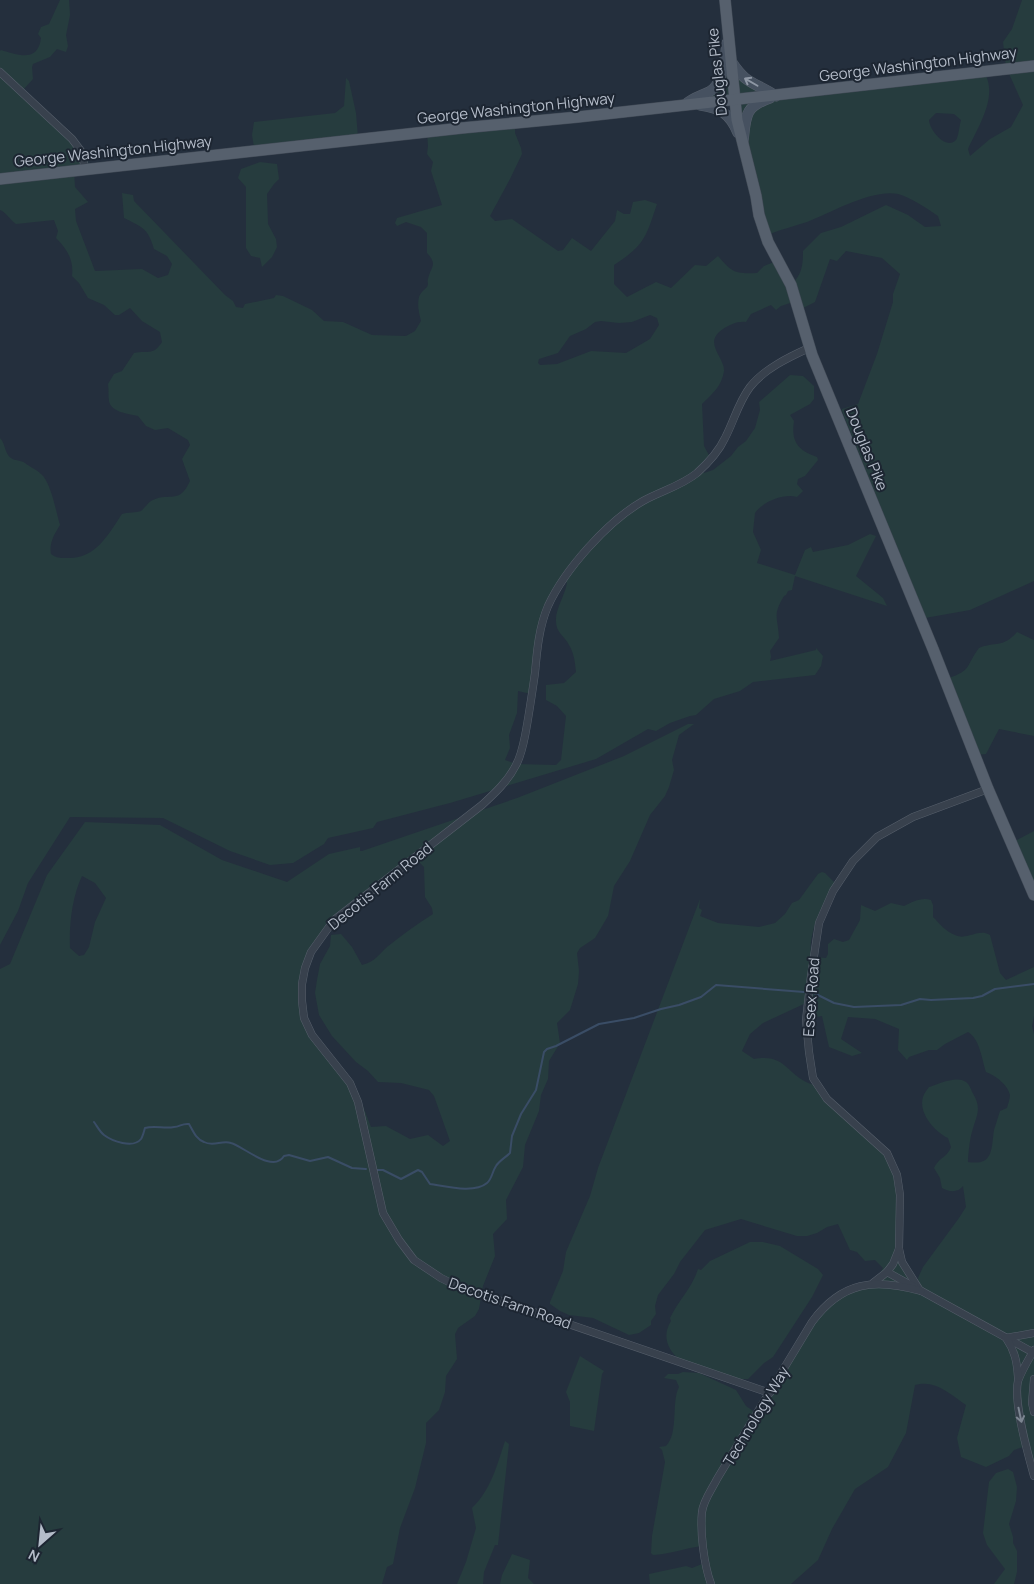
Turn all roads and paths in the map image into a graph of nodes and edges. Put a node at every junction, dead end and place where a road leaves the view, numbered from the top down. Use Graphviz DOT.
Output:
graph roads {
  1 [pos="725,0"];
  2 [pos="728,37"];
  3 [pos="731,61"];
  4 [pos="1034,66"];
  5 [pos="0,72"];
  6 [pos="776,96"];
  7 [pos="735,100"];
  8 [pos="685,105"];
  9 [pos="743,146"];
  10 [pos="84,168"];
  11 [pos="0,179"];
  12 [pos="810,348"];
  13 [pos="988,789"];
  14 [pos="1034,895"];
  15 [pos="899,1248"];
  16 [pos="887,1272"];
  17 [pos="873,1283"];
  18 [pos="921,1292"];
  19 [pos="1034,1333"];
  20 [pos="1006,1338"];
  21 [pos="1033,1351"];
  22 [pos="1034,1378"];
  23 [pos="1018,1382"];
  24 [pos="770,1392"];
  25 [pos="1034,1412"];
  26 [pos="1034,1476"];
  27 [pos="711,1584"];
  1 -- 2 [label="main road, Douglas Pike"];
  2 -- 3 [label="main road, Douglas Pike"];
  2 -- 8 [label="main road"];
  6 -- 3 [label="main road, one-way"];
  3 -- 7 [label="main road, Douglas Pike"];
  4 -- 6 [label="main road, George Washington Highway"];
  5 -- 10 [label="street"];
  6 -- 7 [label="main road, George Washington Highway"];
  6 -- 9 [label="main road"];
  7 -- 8 [label="main road, George Washington Highway"];
  7 -- 9 [label="main road, Douglas Pike"];
  8 -- 9 [label="main road"];
  8 -- 10 [label="main road, George Washington Highway"];
  9 -- 12 [label="main road, Douglas Pike"];
  10 -- 11 [label="main road, George Washington Highway"];
  12 -- 13 [label="main road, Douglas Pike"];
  12 -- 24 [label="street, Decotis Farm Road"];
  13 -- 14 [label="main road, Douglas Pike"];
  13 -- 15 [label="street, Essex Road"];
  15 -- 16 [label="street, Essex Road"];
  15 -- 18 [label="street"];
  16 -- 17 [label="street, Essex Road"];
  16 -- 18 [label="street"];
  17 -- 18 [label="street"];
  17 -- 24 [label="street, Technology Way"];
  18 -- 20 [label="street"];
  19 -- 20 [label="street"];
  20 -- 21 [label="street"];
  20 -- 23 [label="street"];
  21 -- 23 [label="street"];
  22 -- 25 [label="street"];
  23 -- 26 [label="street, one-way"];
  24 -- 27 [label="street, Technology Way"];
}
